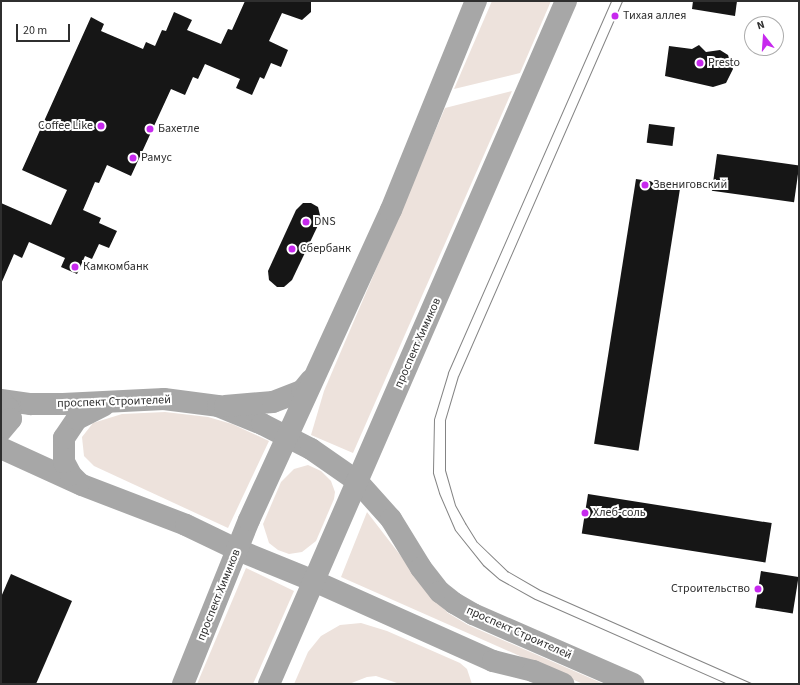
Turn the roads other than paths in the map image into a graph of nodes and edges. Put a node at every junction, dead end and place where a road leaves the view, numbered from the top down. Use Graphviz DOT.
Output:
graph roads {
  1 [pos="476,1"];
  2 [pos="566,1"];
  3 [pos="313,378"];
  4 [pos="117,400"];
  5 [pos="1,401"];
  6 [pos="218,406"];
  7 [pos="1,431"];
  8 [pos="288,437"];
  9 [pos="1,448"];
  10 [pos="357,481"];
  11 [pos="82,485"];
  12 [pos="238,550"];
  13 [pos="314,581"];
  14 [pos="183,684"];
  15 [pos="269,684"];
  16 [pos="562,684"];
  17 [pos="633,684"];
  1 -- 3 [label="main road, проспект Химиков"];
  2 -- 10 [label="main road, проспект Химиков"];
  3 -- 6 [label="main road"];
  3 -- 8 [label="main road, проспект Химиков"];
  4 -- 5 [label="main road, проспект Строителей"];
  4 -- 6 [label="main road, проспект Строителей"];
  4 -- 11 [label="main road"];
  5 -- 7 [label="main road"];
  6 -- 8 [label="main road, проспект Строителей"];
  8 -- 10 [label="main road, проспект Строителей"];
  8 -- 12 [label="main road, проспект Химиков"];
  9 -- 11 [label="main road"];
  10 -- 13 [label="main road, проспект Химиков"];
  10 -- 17 [label="main road, проспект Строителей"];
  11 -- 12 [label="main road"];
  12 -- 13 [label="main road"];
  12 -- 14 [label="main road, проспект Химиков"];
  13 -- 15 [label="main road, проспект Химиков"];
  13 -- 16 [label="main road"];
}
